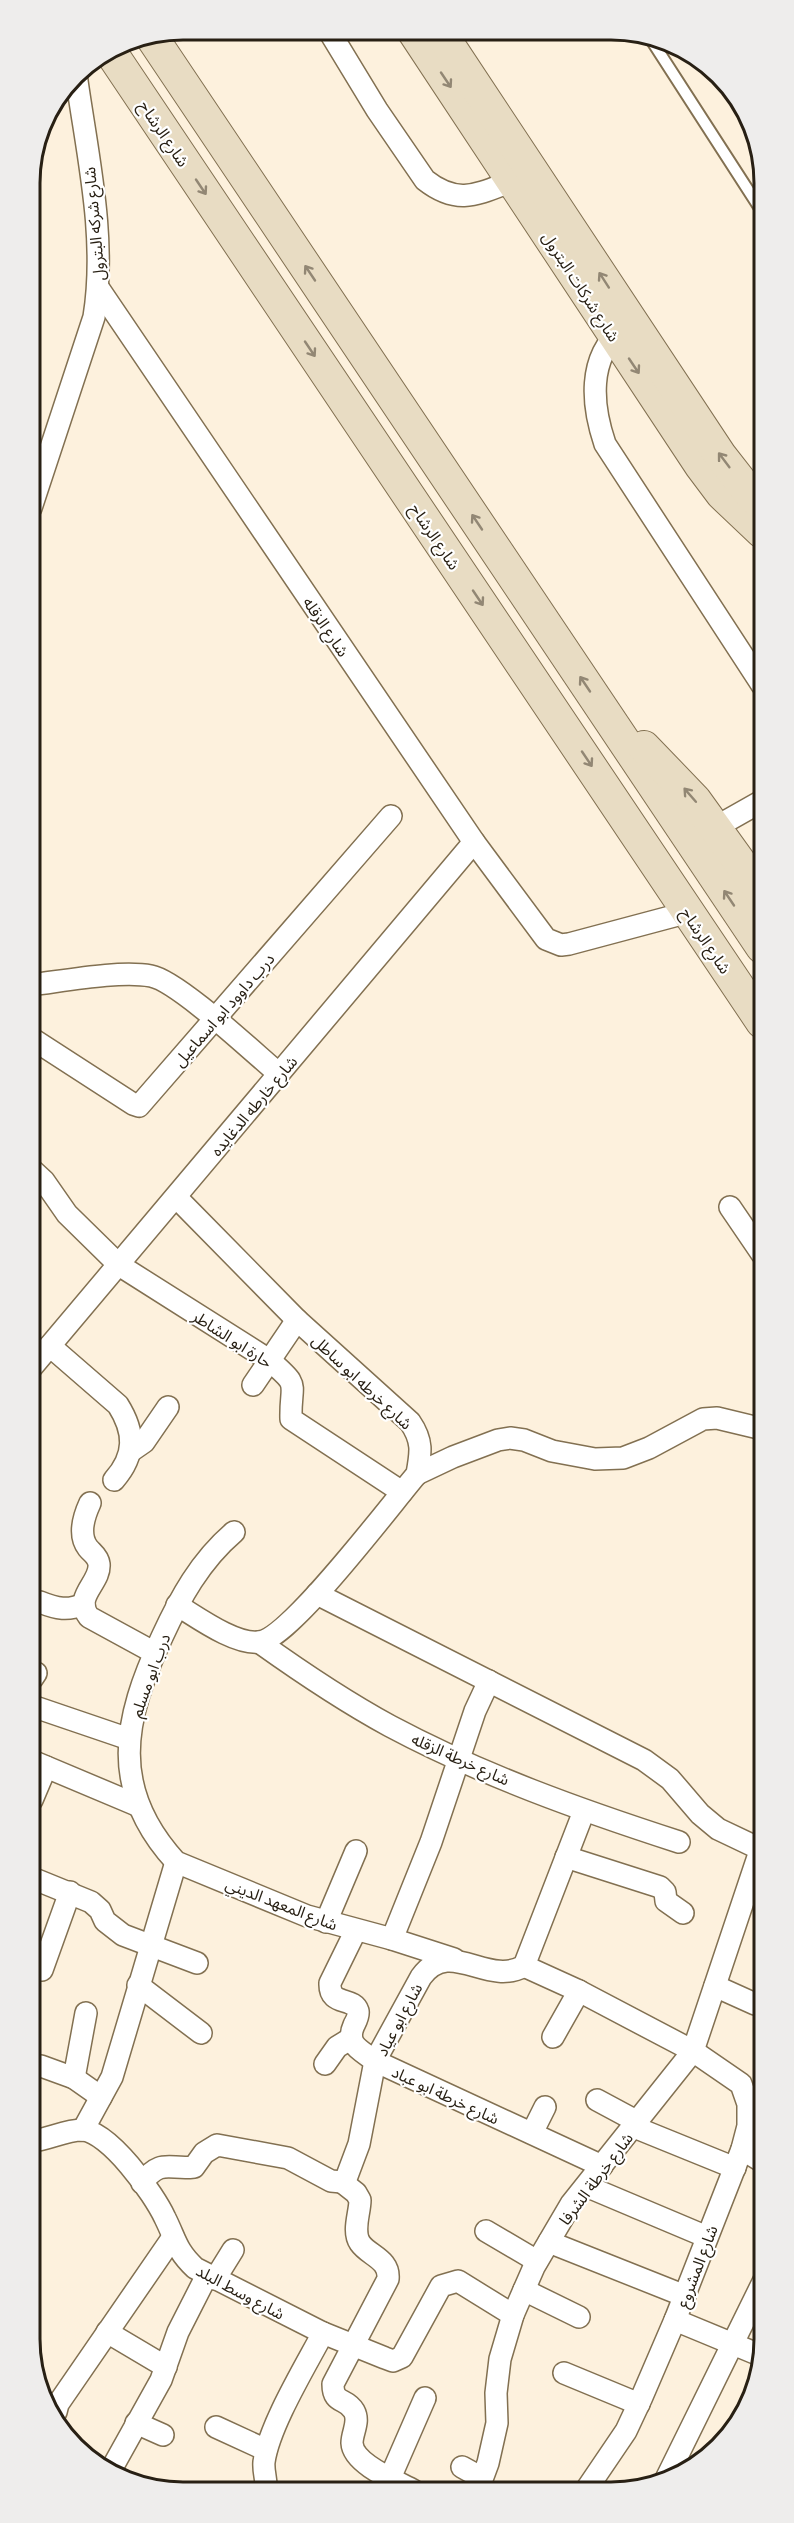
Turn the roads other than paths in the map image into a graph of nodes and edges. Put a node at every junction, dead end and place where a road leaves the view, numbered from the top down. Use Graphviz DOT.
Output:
graph roads {
  1 [pos="334,40"];
  2 [pos="419,40"];
  3 [pos="445,40"];
  4 [pos="156,43"];
  5 [pos="656,48"];
  6 [pos="115,58"];
  7 [pos="78,87"];
  8 [pos="512,181"];
  9 [pos="754,199"];
  10 [pos="99,289"];
  11 [pos="623,329"];
  12 [pos="41,478"];
  13 [pos="754,497"];
  14 [pos="754,524"];
  15 [pos="754,672"];
  16 [pos="613,725"];
  17 [pos="754,806"];
  18 [pos="392,816"];
  19 [pos="716,827"];
  20 [pos="474,842"];
  21 [pos="754,881"];
  22 [pos="689,912"];
  23 [pos="754,934"];
  24 [pos="41,984"];
  25 [pos="754,1009"];
  26 [pos="214,1019"];
  27 [pos="41,1044"];
  28 [pos="279,1074"];
  29 [pos="41,1178"];
  30 [pos="176,1197"];
  31 [pos="730,1207"];
  32 [pos="754,1242"];
  33 [pos="119,1265"];
  34 [pos="297,1320"];
  35 [pos="50,1346"];
  36 [pos="40,1357"];
  37 [pos="269,1360"];
  38 [pos="253,1385"];
  39 [pos="168,1407"];
  40 [pos="753,1427"];
  41 [pos="130,1451"];
  42 [pos="417,1474"];
  43 [pos="114,1480"];
  44 [pos="402,1492"];
  45 [pos="90,1503"];
  46 [pos="234,1532"];
  47 [pos="317,1594"];
  48 [pos="40,1602"];
  49 [pos="84,1604"];
  50 [pos="177,1605"];
  51 [pos="259,1642"];
  52 [pos="155,1653"];
  53 [pos="489,1681"];
  54 [pos="40,1709"];
  55 [pos="129,1739"];
  56 [pos="459,1760"];
  57 [pos="40,1765"];
  58 [pos="138,1806"];
  59 [pos="584,1811"];
  60 [pos="679,1842"];
  61 [pos="753,1842"];
  62 [pos="356,1851"];
  63 [pos="566,1857"];
  64 [pos="176,1862"];
  65 [pos="40,1881"];
  66 [pos="70,1892"];
  67 [pos="753,1897"];
  68 [pos="683,1912"];
  69 [pos="326,1922"];
  70 [pos="356,1930"];
  71 [pos="392,1939"];
  72 [pos="150,1944"];
  73 [pos="458,1960"];
  74 [pos="197,1963"];
  75 [pos="524,1966"];
  76 [pos="42,1970"];
  77 [pos="138,1985"];
  78 [pos="715,1986"];
  79 [pos="579,1991"];
  80 [pos="753,2003"];
  81 [pos="86,2013"];
  82 [pos="201,2033"];
  83 [pos="552,2037"];
  84 [pos="350,2039"];
  85 [pos="693,2051"];
  86 [pos="375,2061"];
  87 [pos="326,2064"];
  88 [pos="41,2066"];
  89 [pos="74,2078"];
  90 [pos="101,2097"];
  91 [pos="597,2100"];
  92 [pos="545,2107"];
  93 [pos="636,2125"];
  94 [pos="83,2130"];
  95 [pos="532,2133"];
  96 [pos="40,2139"];
  97 [pos="738,2158"];
  98 [pos="753,2160"];
  99 [pos="602,2166"];
  100 [pos="342,2182"];
  101 [pos="142,2183"];
  102 [pos="586,2186"];
  103 [pos="486,2231"];
  104 [pos="173,2237"];
  105 [pos="707,2237"];
  106 [pos="549,2242"];
  107 [pos="233,2250"];
  108 [pos="537,2261"];
  109 [pos="211,2277"];
  110 [pos="524,2290"];
  111 [pos="685,2296"];
  112 [pos="753,2302"];
  113 [pos="513,2315"];
  114 [pos="579,2317"];
  115 [pos="675,2320"];
  116 [pos="107,2332"];
  117 [pos="323,2333"];
  118 [pos="732,2344"];
  119 [pos="353,2346"];
  120 [pos="753,2352"];
  121 [pos="166,2367"];
  122 [pos="564,2373"];
  123 [pos="425,2398"];
  124 [pos="639,2404"];
  125 [pos="57,2406"];
  126 [pos="368,2408"];
  127 [pos="136,2423"];
  128 [pos="216,2427"];
  129 [pos="163,2435"];
  130 [pos="266,2450"];
  131 [pos="354,2451"];
  132 [pos="114,2464"];
  133 [pos="462,2467"];
  134 [pos="671,2469"];
  135 [pos="390,2478"];
  136 [pos="267,2482"];
  137 [pos="397,2482"];
  138 [pos="478,2482"];
  139 [pos="481,2482"];
  140 [pos="591,2482"];
  1 -- 8 [label="street"];
  2 -- 8 [label="main road, شارع شركات البترول, one-way"];
  11 -- 3 [label="main road, شارع شركات البترول, one-way"];
  16 -- 4 [label="main road, one-way"];
  5 -- 9 [label="lane"];
  6 -- 22 [label="main road, شارع الرشاح, one-way"];
  7 -- 10 [label="street, شارع شركه البترول"];
  8 -- 11 [label="main road, شارع شركات البترول"];
  10 -- 12 [label="street, شارع شركه البترول"];
  10 -- 20 [label="street, شارع الزقله"];
  13 -- 11 [label="main road, شارع شركات البترول, one-way"];
  11 -- 14 [label="main road, شارع شركات البترول, one-way"];
  11 -- 15 [label="street"];
  19 -- 16 [label="main road, one-way"];
  23 -- 16 [label="main road, one-way"];
  17 -- 19 [label="street"];
  18 -- 26 [label="street, درب داوود ابو اسماعيل"];
  19 -- 21 [label="main road"];
  20 -- 22 [label="street, شارع الزقله"];
  20 -- 28 [label="street, شارع خارطه الدغايده"];
  22 -- 25 [label="main road, شارع الرشاح"];
  24 -- 26 [label="street"];
  26 -- 27 [label="street, درب داوود ابو اسماعيل"];
  26 -- 28 [label="street"];
  28 -- 30 [label="street, شارع خارطه الدغايده"];
  29 -- 33 [label="street, حارة ابو الشاطر"];
  30 -- 33 [label="street, شارع خارطه الدغايده"];
  30 -- 34 [label="street, شارع خرطه ابو ساطل"];
  31 -- 32 [label="street"];
  33 -- 35 [label="street, شارع خارطه الدغايده"];
  33 -- 37 [label="street, حارة ابو الشاطر"];
  34 -- 37 [label="street"];
  34 -- 42 [label="street, شارع خرطه ابو ساطل"];
  35 -- 36 [label="street, شارع خارطه الدغايده"];
  35 -- 41 [label="street"];
  37 -- 38 [label="street"];
  37 -- 44 [label="street, حارة ابو الشاطر"];
  39 -- 41 [label="street"];
  40 -- 42 [label="street"];
  41 -- 43 [label="street"];
  42 -- 44 [label="street"];
  44 -- 47 [label="street"];
  45 -- 49 [label="street"];
  46 -- 50 [label="street, درب ابو مسلم"];
  47 -- 51 [label="street"];
  47 -- 53 [label="street"];
  48 -- 49 [label="street"];
  49 -- 52 [label="street"];
  50 -- 51 [label="street"];
  50 -- 52 [label="street, درب ابو مسلم"];
  51 -- 56 [label="street, شارع خرطة الزقله"];
  52 -- 55 [label="street, درب ابو مسلم"];
  53 -- 56 [label="street"];
  53 -- 61 [label="street"];
  54 -- 55 [label="street"];
  55 -- 58 [label="street, درب ابو مسلم"];
  56 -- 59 [label="street, شارع خرطة الزقله"];
  56 -- 71 [label="street"];
  57 -- 58 [label="street"];
  58 -- 64 [label="street, درب ابو مسلم"];
  59 -- 60 [label="street, شارع خرطة الزقله"];
  59 -- 63 [label="street"];
  62 -- 69 [label="street"];
  63 -- 68 [label="street"];
  63 -- 75 [label="street"];
  64 -- 69 [label="street, شارع المعهد الديني"];
  64 -- 72 [label="street"];
  65 -- 66 [label="street"];
  66 -- 72 [label="street"];
  66 -- 76 [label="street"];
  67 -- 78 [label="street, شارع خرطة الشرفا"];
  69 -- 70 [label="street, شارع المعهد الديني"];
  70 -- 71 [label="street, شارع المعهد الديني"];
  70 -- 84 [label="street"];
  71 -- 73 [label="street, شارع المعهد الديني"];
  72 -- 74 [label="street"];
  72 -- 77 [label="street"];
  73 -- 75 [label="street"];
  73 -- 86 [label="street, شارع ابو عياد"];
  75 -- 79 [label="street, شارع المشروع"];
  77 -- 82 [label="street"];
  77 -- 90 [label="street"];
  78 -- 80 [label="street"];
  78 -- 85 [label="street, شارع خرطة الشرفا"];
  79 -- 83 [label="street"];
  79 -- 85 [label="street, شارع المشروع"];
  81 -- 89 [label="street"];
  84 -- 86 [label="street, شارع خرطة ابو عباد"];
  84 -- 87 [label="street"];
  85 -- 93 [label="street, شارع خرطة الشرفا"];
  85 -- 97 [label="street, شارع المشروع"];
  86 -- 95 [label="street, شارع خرطة ابو عباد"];
  86 -- 100 [label="street, شارع ابو عياد"];
  88 -- 89 [label="street"];
  89 -- 90 [label="street"];
  90 -- 94 [label="street"];
  91 -- 93 [label="street"];
  92 -- 95 [label="street"];
  93 -- 97 [label="street"];
  93 -- 99 [label="street, شارع خرطة الشرفا"];
  94 -- 96 [label="street"];
  94 -- 101 [label="street, شارع وسط البلد"];
  95 -- 99 [label="street, شارع خرطة ابو عباد"];
  97 -- 98 [label="street"];
  97 -- 105 [label="street, شارع المشروع"];
  99 -- 102 [label="street, شارع خرطة الشرفا"];
  100 -- 101 [label="street"];
  100 -- 119 [label="street"];
  101 -- 104 [label="street, شارع وسط البلد"];
  102 -- 105 [label="street"];
  102 -- 106 [label="street, شارع خرطة الشرفا"];
  103 -- 108 [label="street"];
  104 -- 109 [label="street, شارع وسط البلد"];
  104 -- 116 [label="street"];
  105 -- 111 [label="street, شارع المشروع"];
  106 -- 108 [label="street, شارع خرطة الشرفا"];
  106 -- 111 [label="street"];
  107 -- 109 [label="street"];
  108 -- 110 [label="street, شارع خرطة الشرفا"];
  109 -- 117 [label="street, شارع وسط البلد"];
  109 -- 121 [label="street"];
  110 -- 113 [label="street, شارع خرطة الشرفا"];
  110 -- 114 [label="street"];
  111 -- 115 [label="street, شارع المشروع"];
  112 -- 118 [label="street"];
  113 -- 119 [label="street, شارع وسط البلد"];
  113 -- 139 [label="street, شارع خرطة الشرفا"];
  115 -- 118 [label="street"];
  115 -- 124 [label="street, شارع المشروع"];
  116 -- 121 [label="street"];
  116 -- 125 [label="street"];
  117 -- 119 [label="street, شارع وسط البلد"];
  117 -- 130 [label="street"];
  118 -- 120 [label="street"];
  118 -- 134 [label="street"];
  119 -- 131 [label="street"];
  121 -- 127 [label="street"];
  122 -- 124 [label="street"];
  123 -- 135 [label="street"];
  124 -- 140 [label="street, شارع المشروع"];
  126 -- 131 [label="street"];
  127 -- 129 [label="street"];
  127 -- 132 [label="street"];
  128 -- 130 [label="street"];
  130 -- 136 [label="street"];
  131 -- 135 [label="street"];
  133 -- 138 [label="street"];
  135 -- 137 [label="street"];
}
